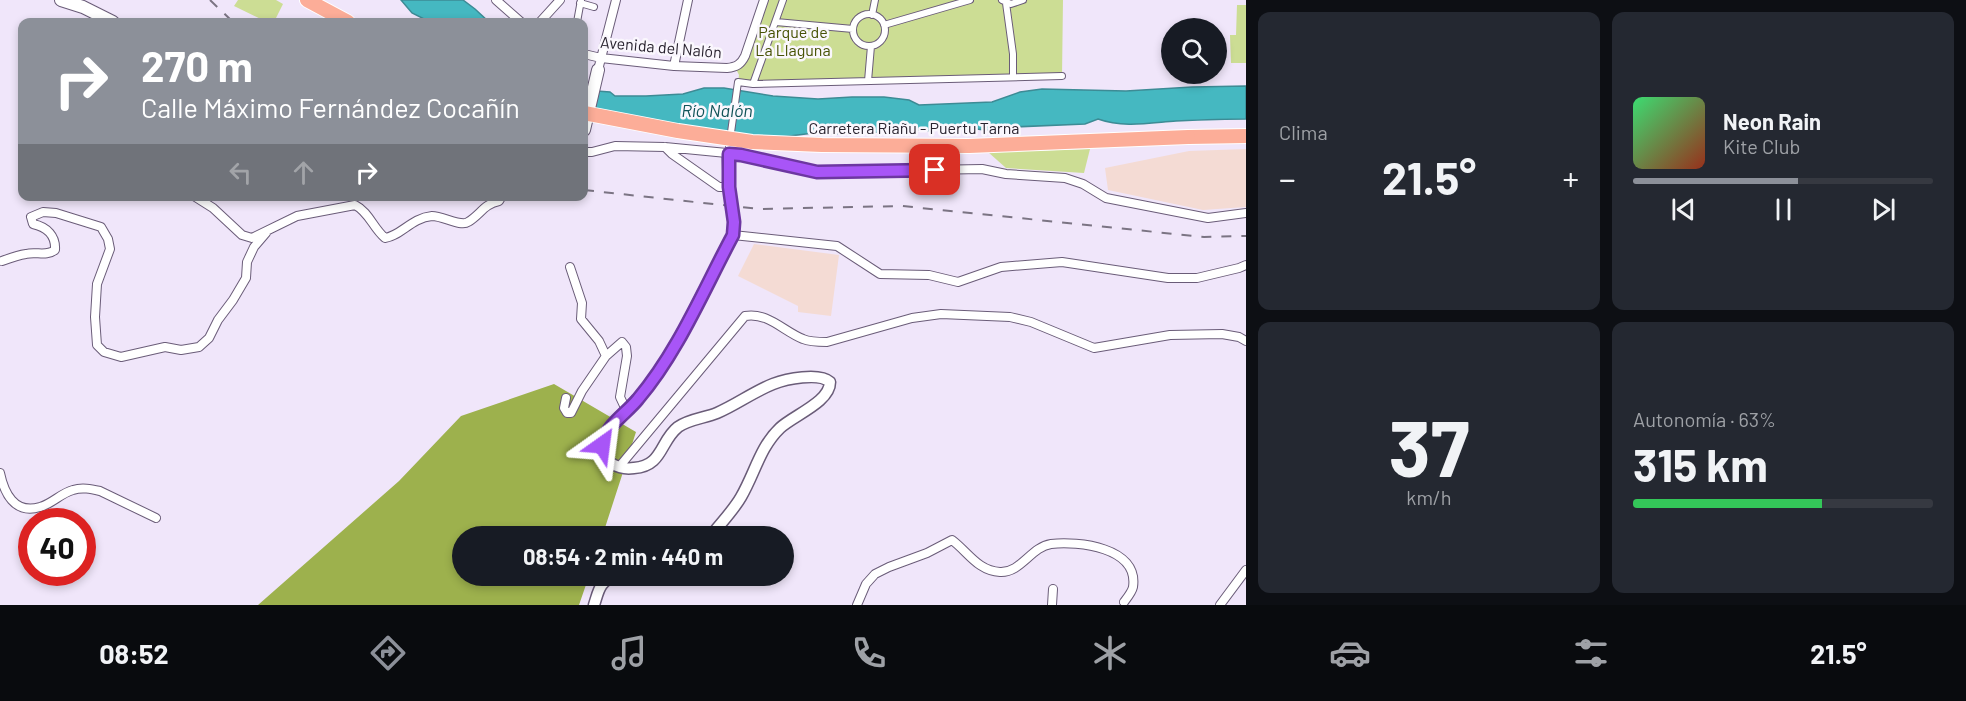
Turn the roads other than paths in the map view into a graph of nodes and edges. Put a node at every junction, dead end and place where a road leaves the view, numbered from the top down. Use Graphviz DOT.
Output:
graph roads {
  1 [pos="61,0"];
  2 [pos="307,0"];
  3 [pos="496,0"];
  4 [pos="560,0"];
  5 [pos="616,0"];
  6 [pos="688,0"];
  7 [pos="764,0"];
  8 [pos="783,0"];
  9 [pos="875,0"];
  10 [pos="969,0"];
  11 [pos="1023,0"];
  12 [pos="580,1"];
  13 [pos="1004,1"];
  14 [pos="594,7"];
  15 [pos="872,15"];
  16 [pos="105,18"];
  17 [pos="341,18"];
  18 [pos="516,18"];
  19 [pos="544,18"];
  20 [pos="578,18"];
  21 [pos="776,22"];
  22 [pos="885,25"];
  23 [pos="853,29"];
  24 [pos="871,46"];
  25 [pos="588,57"];
  26 [pos="599,64"];
  27 [pos="674,66"];
  28 [pos="737,75"];
  29 [pos="1062,76"];
  30 [pos="1013,77"];
  31 [pos="868,81"];
  32 [pos="753,84"];
  33 [pos="588,112"];
  34 [pos="588,114"];
  35 [pos="1246,136"];
  36 [pos="665,147"];
  37 [pos="729,151"];
  38 [pos="588,152"];
  39 [pos="729,187"];
  40 [pos="202,201"];
  41 [pos="499,201"];
  42 [pos="1246,213"];
  43 [pos="266,232"];
  44 [pos="733,235"];
  45 [pos="2,261"];
  46 [pos="1246,265"];
  47 [pos="570,267"];
  48 [pos="1246,341"];
  49 [pos="606,356"];
  50 [pos="566,398"];
  51 [pos="627,412"];
  52 [pos="619,467"];
  53 [pos="0,473"];
  54 [pos="156,518"];
  55 [pos="718,526"];
  56 [pos="1246,570"];
  57 [pos="600,586"];
  58 [pos="1053,589"];
  59 [pos="1124,602"];
  60 [pos="594,605"];
  61 [pos="857,605"];
  62 [pos="1052,605"];
  63 [pos="1220,605"];
  1 -- 16 [label="main road"];
  2 -- 17 [label="main road"];
  3 -- 18 [label="street"];
  4 -- 19 [label="street"];
  5 -- 26 [label="street"];
  6 -- 27 [label="street"];
  7 -- 28 [label="street"];
  8 -- 21 [label="street"];
  9 -- 15 [label="street"];
  10 -- 22 [label="street"];
  11 -- 13 [label="street"];
  12 -- 14 [label="street"];
  12 -- 20 [label="street"];
  13 -- 30 [label="street"];
  15 -- 22 [label="street"];
  15 -- 23 [label="street"];
  21 -- 23 [label="street"];
  21 -- 32 [label="street"];
  22 -- 24 [label="street"];
  23 -- 24 [label="street"];
  24 -- 31 [label="street"];
  25 -- 26 [label="street, Avenida del Nalón"];
  26 -- 27 [label="street, Avenida del Nalón"];
  26 -- 33 [label="main road"];
  27 -- 28 [label="street, Avenida del Nalón"];
  28 -- 32 [label="street"];
  28 -- 37 [label="street"];
  29 -- 30 [label="street"];
  30 -- 31 [label="street"];
  31 -- 32 [label="street"];
  34 -- 35 [label="main road, Carretera Riañu - Puertu Tarna, bridge"];
  36 -- 37 [label="street"];
  36 -- 38 [label="street"];
  36 -- 39 [label="street"];
  37 -- 39 [label="street"];
  37 -- 42 [label="street"];
  39 -- 44 [label="street"];
  40 -- 43 [label="street"];
  41 -- 43 [label="street"];
  43 -- 45 [label="street"];
  44 -- 46 [label="street"];
  44 -- 51 [label="street"];
  47 -- 49 [label="street"];
  48 -- 52 [label="street"];
  49 -- 50 [label="street"];
  49 -- 51 [label="street"];
  51 -- 52 [label="street"];
  52 -- 55 [label="street"];
  53 -- 54 [label="street"];
  56 -- 63 [label="street"];
  57 -- 60 [label="street"];
  58 -- 62 [label="street"];
  59 -- 61 [label="street"];
}
